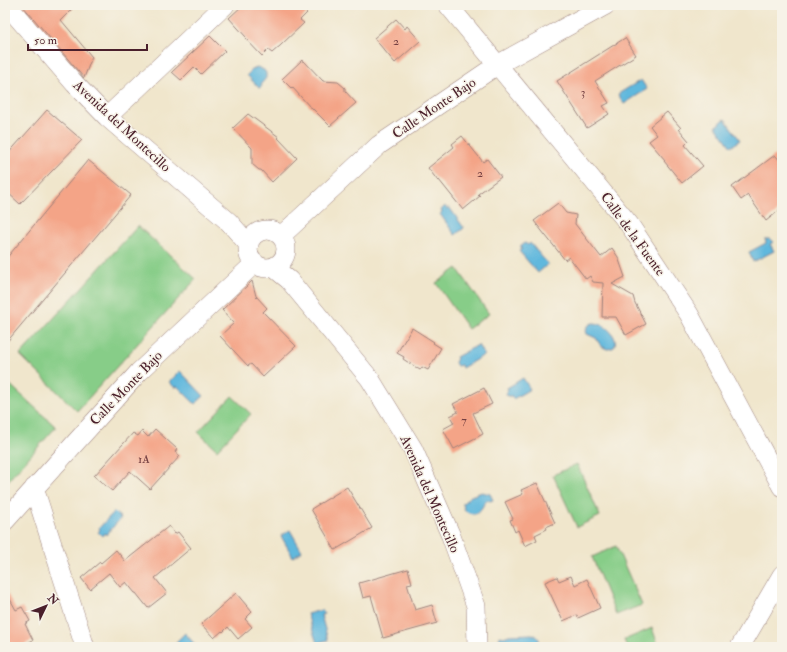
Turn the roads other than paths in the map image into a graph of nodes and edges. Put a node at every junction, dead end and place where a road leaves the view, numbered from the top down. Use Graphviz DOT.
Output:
graph roads {
  1 [pos="7,5"];
  2 [pos="225,5"];
  3 [pos="448,5"];
  4 [pos="606,5"];
  5 [pos="497,65"];
  6 [pos="107,117"];
  7 [pos="281,236"];
  8 [pos="252,240"];
  9 [pos="255,263"];
  10 [pos="278,263"];
  11 [pos="782,487"];
  12 [pos="34,488"];
  13 [pos="5,521"];
  14 [pos="782,575"];
  15 [pos="85,647"];
  16 [pos="477,647"];
  17 [pos="740,647"];
  1 -- 6 [label="street, Avenida del Montecillo"];
  2 -- 6 [label="street"];
  3 -- 5 [label="street, Calle de la Fuente"];
  4 -- 5 [label="street, Calle Monte Bajo"];
  5 -- 7 [label="street, Calle Monte Bajo"];
  5 -- 11 [label="street, Calle de la Fuente"];
  6 -- 8 [label="street, Avenida del Montecillo"];
  7 -- 8 [label="street"];
  7 -- 10 [label="street"];
  8 -- 9 [label="street"];
  9 -- 10 [label="street"];
  9 -- 12 [label="street, Calle Monte Bajo"];
  10 -- 16 [label="street, Avenida del Montecillo"];
  12 -- 13 [label="street, Calle Monte Bajo"];
  12 -- 15 [label="street"];
  14 -- 17 [label="street"];
}
